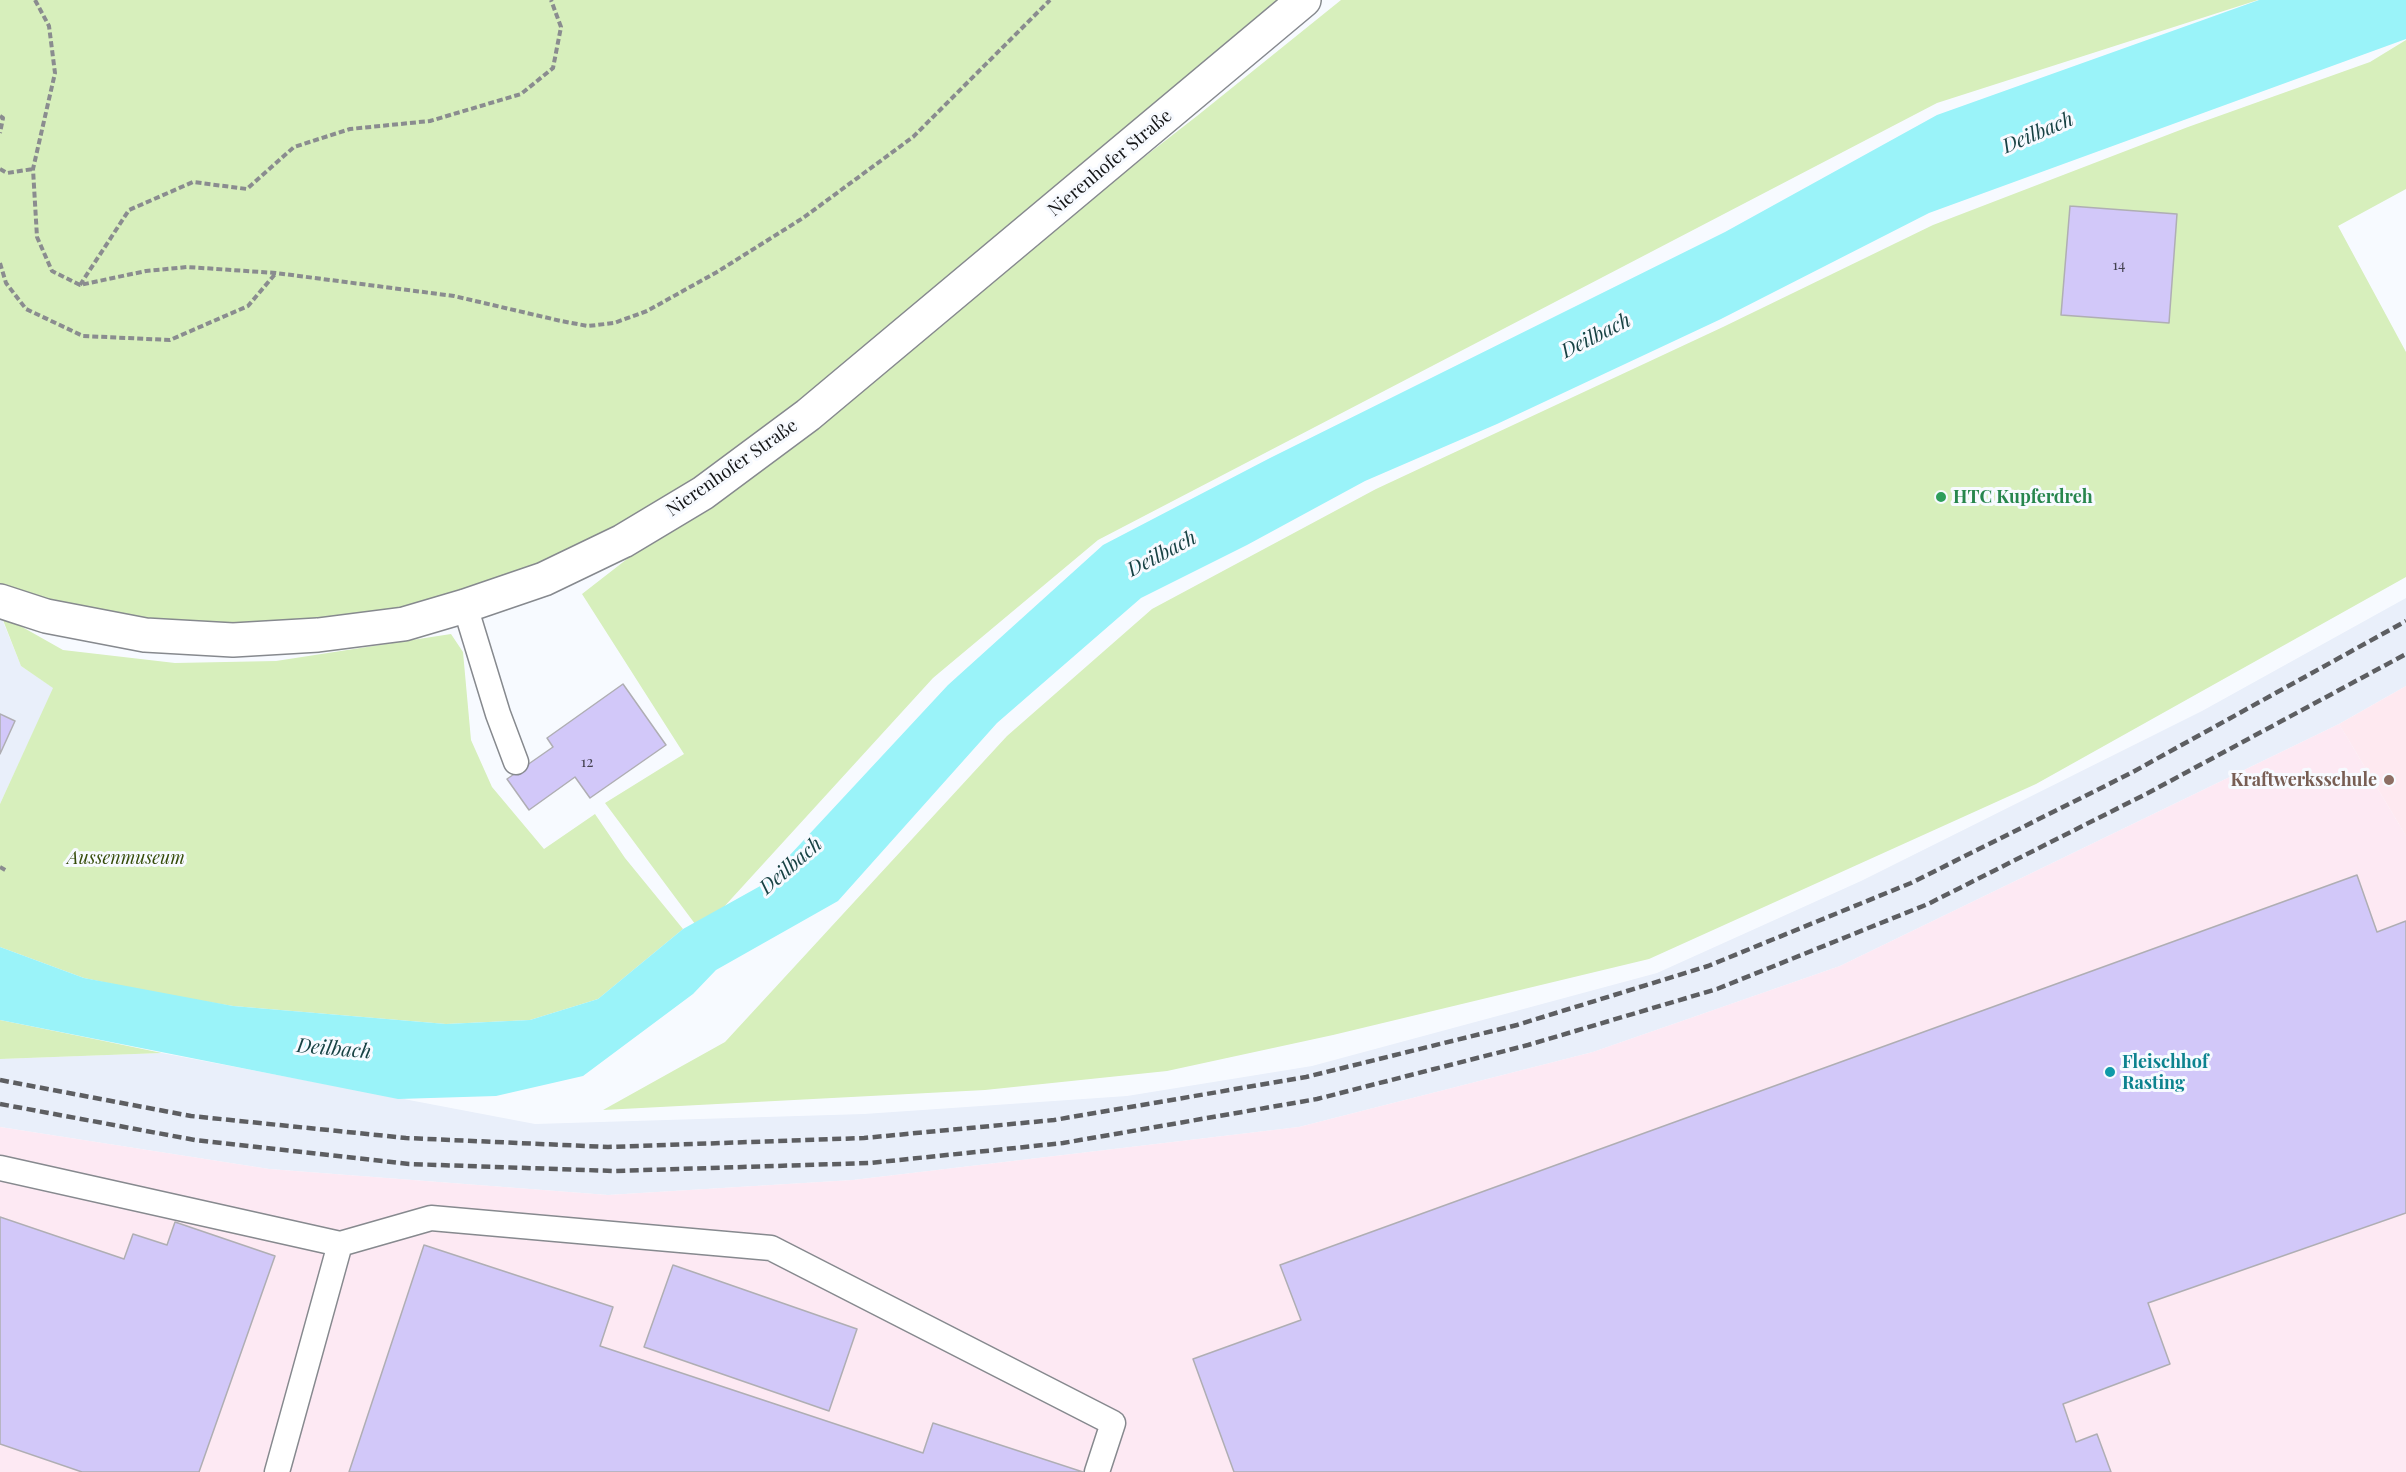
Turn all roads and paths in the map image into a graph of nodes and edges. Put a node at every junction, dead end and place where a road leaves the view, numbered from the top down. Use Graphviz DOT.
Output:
graph roads {
  1 [pos="35,0"];
  2 [pos="551,0"];
  3 [pos="1050,0"];
  4 [pos="1304,0"];
  5 [pos="0,116"];
  6 [pos="0,133"];
  7 [pos="0,169"];
  8 [pos="33,169"];
  9 [pos="0,263"];
  10 [pos="276,273"];
  11 [pos="81,285"];
  12 [pos="0,601"];
  13 [pos="465,606"];
  14 [pos="516,762"];
  15 [pos="0,867"];
  16 [pos="7,871"];
  17 [pos="0,1168"];
  18 [pos="340,1244"];
  19 [pos="277,1472"];
  20 [pos="1097,1472"];
  1 -- 8 [label="path"];
  2 -- 11 [label="path"];
  3 -- 10 [label="path"];
  4 -- 13 [label="main road, Nierenhofer Straße"];
  5 -- 6 [label="path"];
  7 -- 8 [label="path"];
  8 -- 11 [label="path"];
  9 -- 10 [label="path"];
  10 -- 11 [label="path"];
  12 -- 13 [label="main road, Nierenhofer Straße"];
  13 -- 14 [label="lane"];
  15 -- 16 [label="path"];
  17 -- 18 [label="lane"];
  18 -- 19 [label="lane"];
  18 -- 20 [label="lane"];
}
